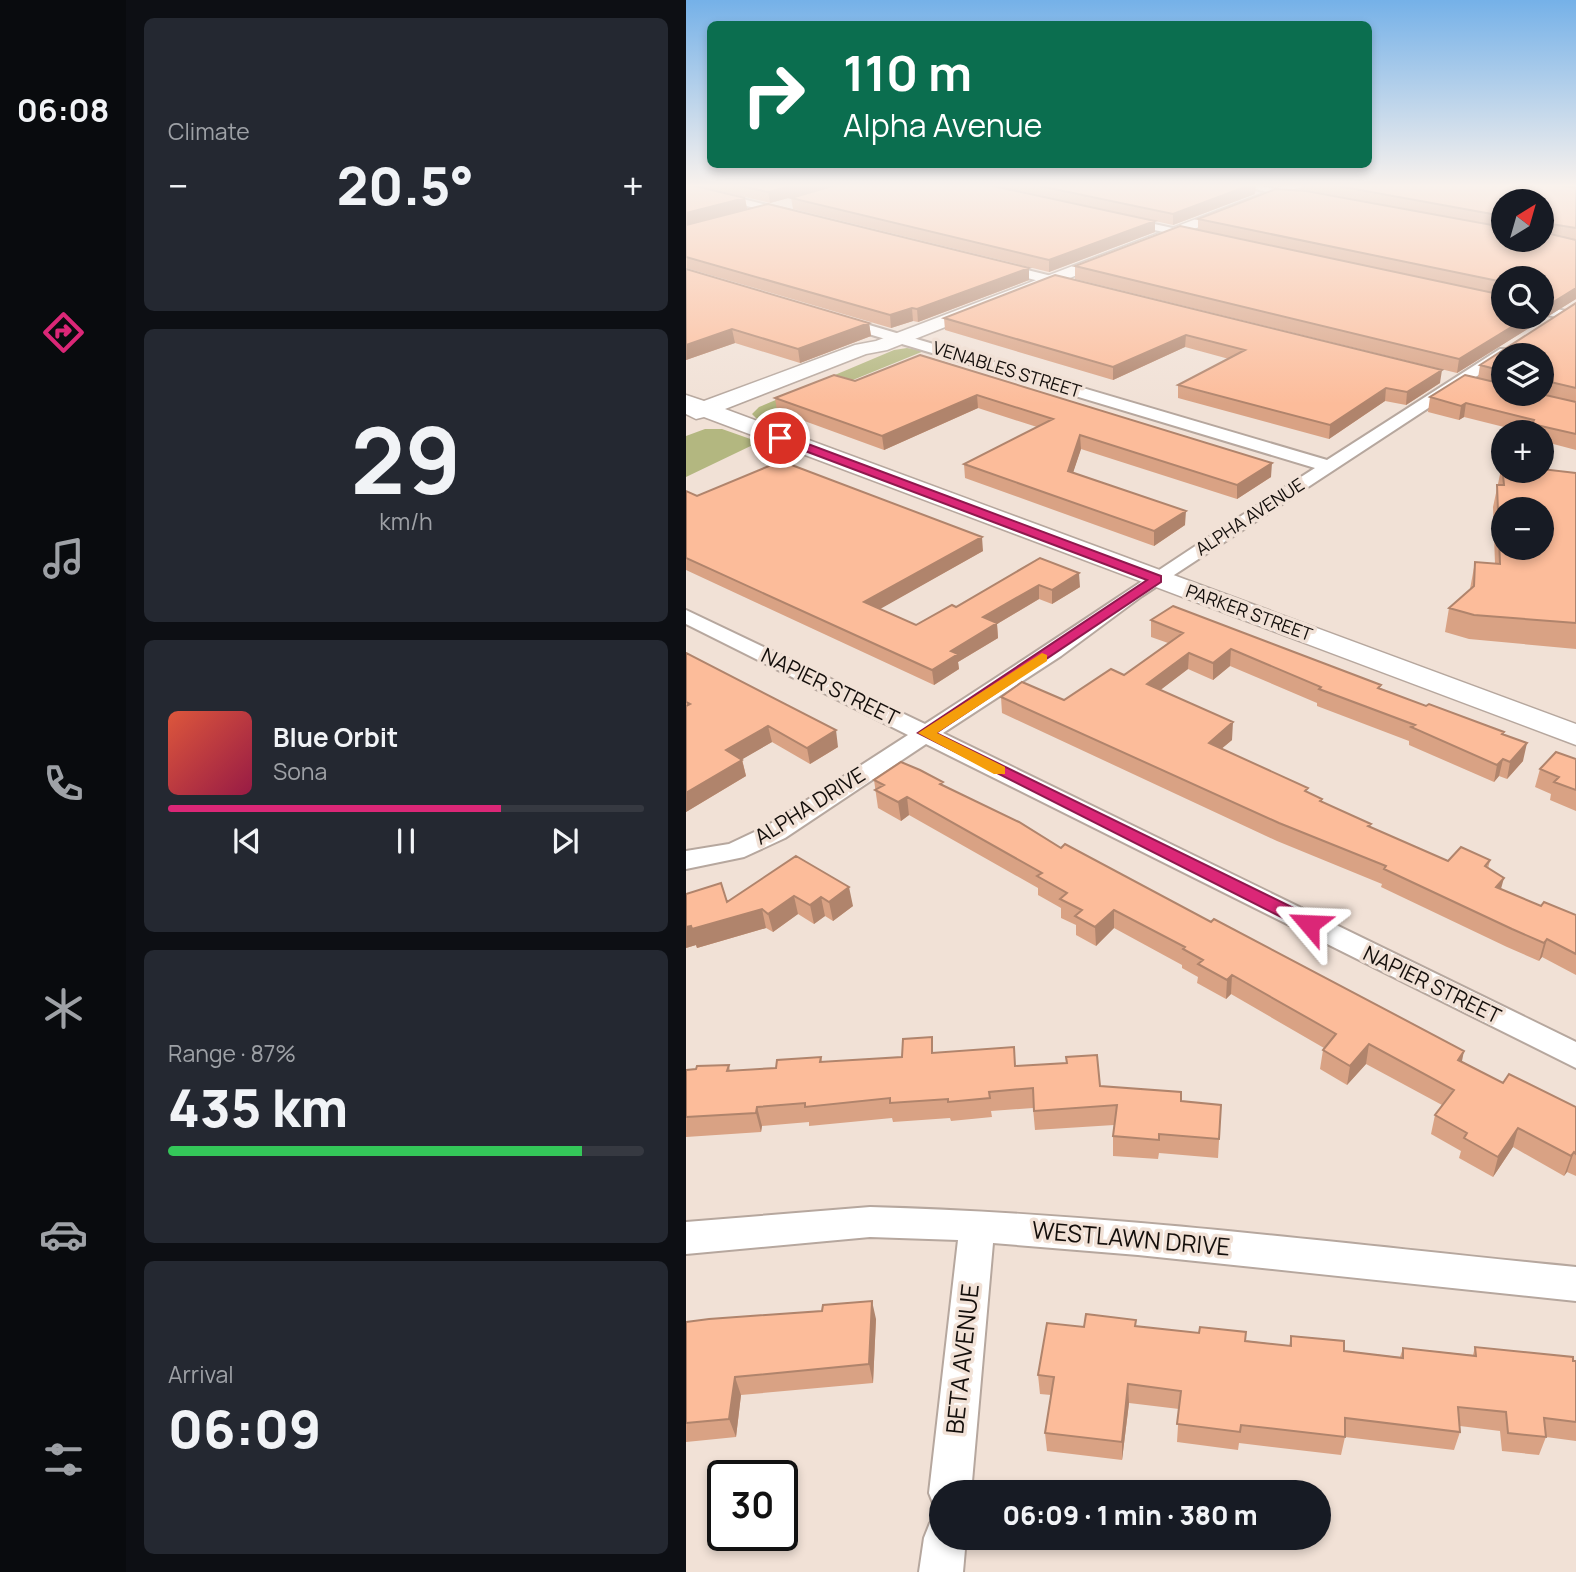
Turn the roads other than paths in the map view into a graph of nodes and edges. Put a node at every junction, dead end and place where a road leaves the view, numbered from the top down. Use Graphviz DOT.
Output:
graph roads {
  1 [pos="1110,257"];
  2 [pos="982,263"];
  3 [pos="1051,280"];
  4 [pos="1088,289"];
  5 [pos="1576,305"];
  6 [pos="1569,316"];
  7 [pos="828,317"];
  8 [pos="890,342"];
  9 [pos="1491,361"];
  10 [pos="1443,377"];
  11 [pos="1460,382"];
  12 [pos="1480,387"];
  13 [pos="700,411"];
  14 [pos="686,429"];
  15 [pos="1328,467"];
  16 [pos="1156,579"];
  17 [pos="686,616"];
  18 [pos="926,733"];
  19 [pos="1576,735"];
  20 [pos="686,860"];
  21 [pos="1576,1056"];
  22 [pos="977,1226"];
  23 [pos="686,1238"];
  24 [pos="1576,1283"];
  25 [pos="951,1480"];
  26 [pos="944,1550"];
  27 [pos="941,1572"];
  1 -- 3 [label="main road"];
  2 -- 3 [label="street"];
  3 -- 4 [label="street"];
  3 -- 8 [label="main road"];
  5 -- 6 [label="street"];
  7 -- 8 [label="street, VENABLES STREET"];
  8 -- 13 [label="main road"];
  8 -- 15 [label="street, VENABLES STREET"];
  9 -- 11 [label="street, ALPHA AVENUE"];
  10 -- 11 [label="street"];
  11 -- 12 [label="street"];
  11 -- 15 [label="street, ALPHA AVENUE"];
  13 -- 14 [label="main road"];
  13 -- 16 [label="main road, PARKER STREET"];
  15 -- 16 [label="street, ALPHA AVENUE"];
  16 -- 18 [label="street, ALPHA AVENUE"];
  16 -- 19 [label="main road, PARKER STREET"];
  17 -- 18 [label="street, NAPIER STREET"];
  18 -- 20 [label="street, ALPHA DRIVE"];
  18 -- 21 [label="street, NAPIER STREET"];
  22 -- 23 [label="street, WESTLAWN DRIVE"];
  22 -- 24 [label="street, WESTLAWN DRIVE"];
  22 -- 25 [label="street, BETA AVENUE"];
  26 -- 27 [label="street"];
}
